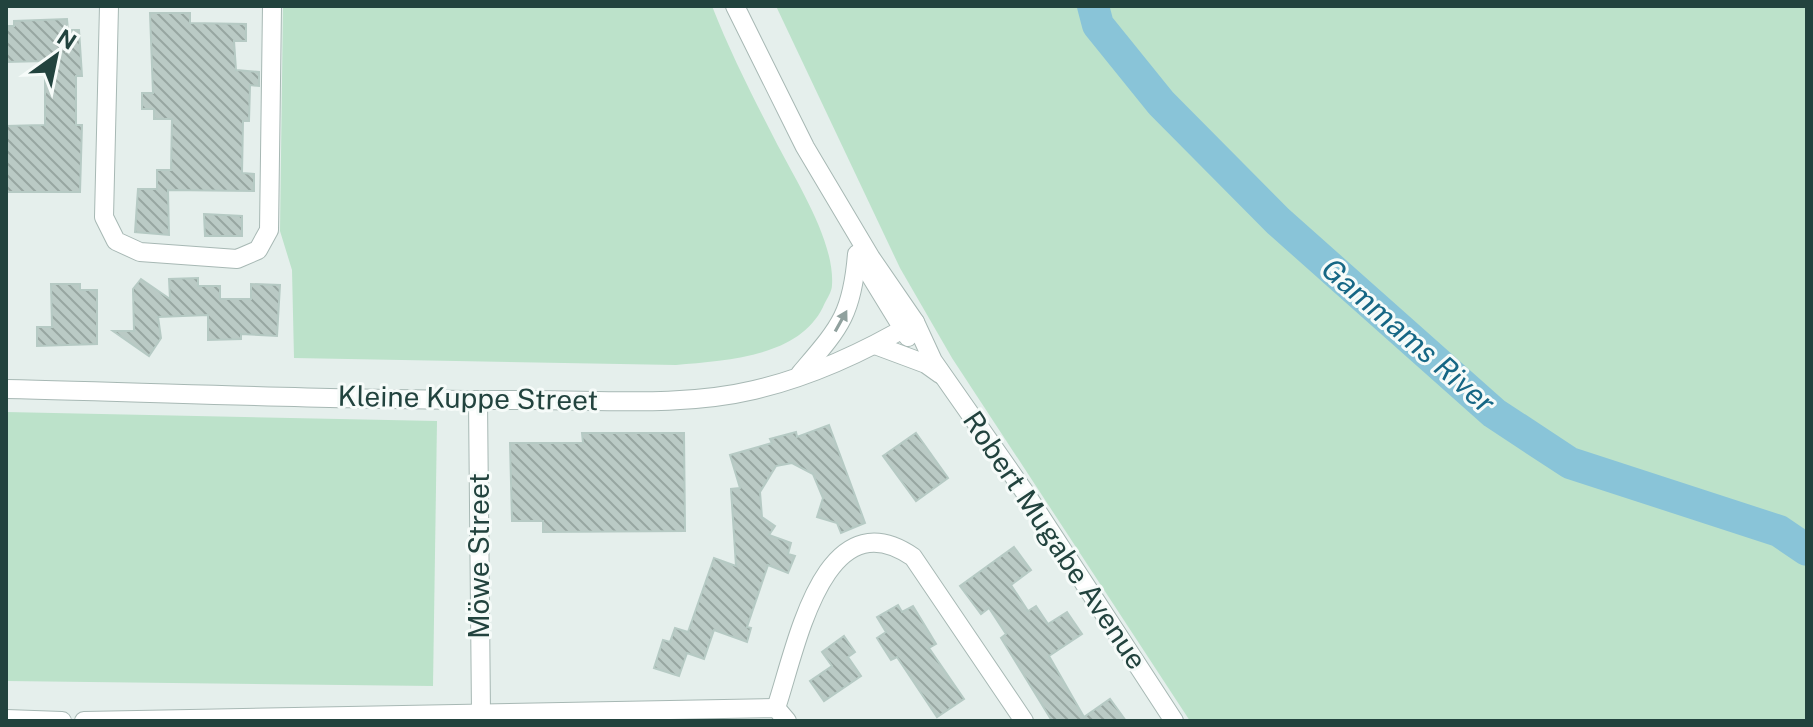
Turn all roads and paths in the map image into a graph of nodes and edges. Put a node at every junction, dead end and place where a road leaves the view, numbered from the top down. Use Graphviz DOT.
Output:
graph roads {
  1 [pos="109,6"];
  2 [pos="272,6"];
  3 [pos="724,6"];
  4 [pos="735,6"];
  5 [pos="857,254"];
  6 [pos="908,326"];
  7 [pos="875,345"];
  8 [pos="938,368"];
  9 [pos="798,376"];
  10 [pos="6,389"];
  11 [pos="478,400"];
  12 [pos="481,713"];
  13 [pos="782,714"];
  14 [pos="6,719"];
  15 [pos="62,721"];
  16 [pos="84,721"];
  17 [pos="1024,721"];
  18 [pos="1174,721"];
  1 -- 2 [label="street"];
  3 -- 5 [label="street, Robert Mugabe Avenue"];
  4 -- 6 [label="street, Robert Mugabe Avenue"];
  5 -- 6 [label="street, Robert Mugabe Avenue"];
  9 -- 5 [label="street, one-way"];
  6 -- 7 [label="street, Kleine Kuppe Street"];
  6 -- 8 [label="street, Robert Mugabe Avenue"];
  7 -- 8 [label="street"];
  7 -- 9 [label="street, Kleine Kuppe Street"];
  8 -- 18 [label="street, Robert Mugabe Avenue"];
  9 -- 11 [label="street, Kleine Kuppe Street"];
  10 -- 11 [label="street, Kleine Kuppe Street"];
  11 -- 12 [label="street, Möwe Street"];
  12 -- 13 [label="street"];
  12 -- 16 [label="street"];
  13 -- 17 [label="street"];
  14 -- 15 [label="street"];
}
